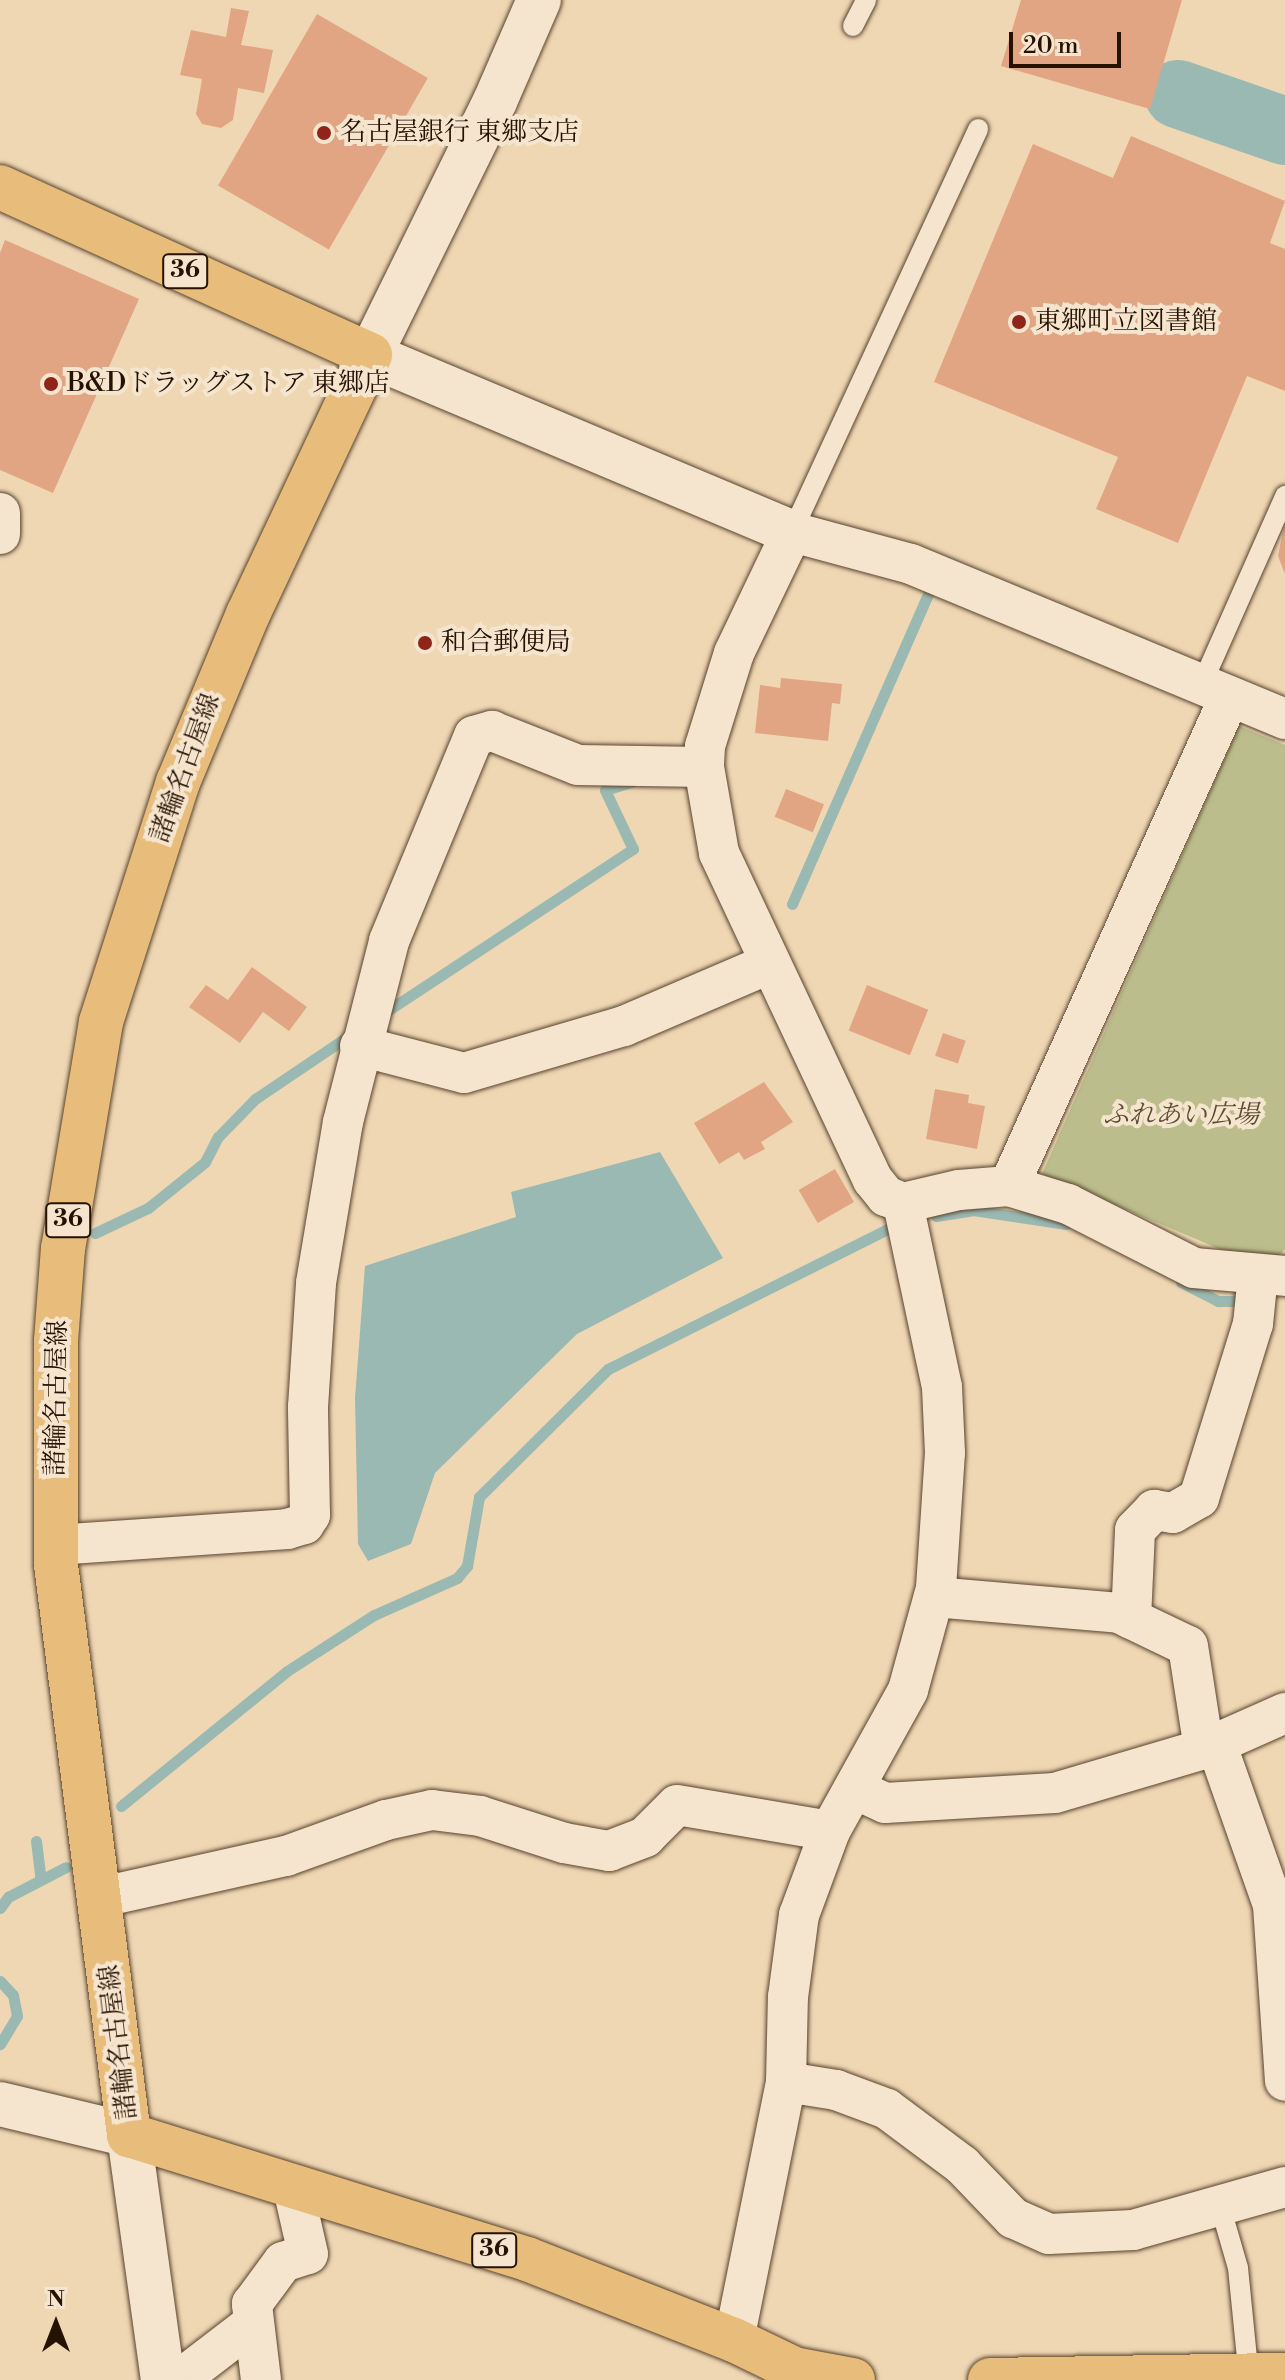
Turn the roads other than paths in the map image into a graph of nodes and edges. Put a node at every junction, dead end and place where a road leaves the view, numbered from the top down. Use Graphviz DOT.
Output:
graph roads {
  1 [pos="539,0"];
  2 [pos="866,0"];
  3 [pos="853,26"];
  4 [pos="978,129"];
  5 [pos="0,187"];
  6 [pos="370,355"];
  7 [pos="1285,496"];
  8 [pos="0,513"];
  9 [pos="792,532"];
  10 [pos="0,534"];
  11 [pos="1215,692"];
  12 [pos="1285,719"];
  13 [pos="704,767"];
  14 [pos="769,964"];
  15 [pos="360,1046"];
  16 [pos="1009,1186"];
  17 [pos="903,1203"];
  18 [pos="1272,1276"];
  19 [pos="55,1545"];
  20 [pos="934,1597"];
  21 [pos="1131,1619"];
  22 [pos="1285,1713"];
  23 [pos="1210,1746"];
  24 [pos="855,1789"];
  25 [pos="830,1831"];
  26 [pos="102,1897"];
  27 [pos="1285,2081"];
  28 [pos="786,2082"];
  29 [pos="0,2104"];
  30 [pos="129,2135"];
  31 [pos="1285,2187"];
  32 [pos="293,2188"];
  33 [pos="1221,2209"];
  34 [pos="252,2324"];
  35 [pos="734,2340"];
  36 [pos="1261,2377"];
  37 [pos="163,2380"];
  38 [pos="179,2380"];
  39 [pos="261,2380"];
  40 [pos="853,2380"];
  41 [pos="990,2380"];
  1 -- 6 [label="street"];
  2 -- 3 [label="lane"];
  4 -- 9 [label="lane"];
  5 -- 6 [label="main road, 36"];
  6 -- 9 [label="street"];
  6 -- 19 [label="main road, 諸輪名古屋線 / 36"];
  7 -- 11 [label="lane"];
  8 -- 10 [label="street"];
  9 -- 11 [label="street"];
  9 -- 13 [label="street"];
  11 -- 12 [label="street"];
  11 -- 16 [label="street"];
  13 -- 14 [label="street"];
  13 -- 15 [label="street"];
  14 -- 15 [label="street"];
  14 -- 17 [label="street"];
  15 -- 19 [label="street"];
  16 -- 17 [label="street"];
  16 -- 18 [label="street"];
  17 -- 20 [label="street"];
  18 -- 21 [label="street"];
  19 -- 26 [label="main road, 諸輪名古屋線 / 36"];
  20 -- 21 [label="street"];
  20 -- 24 [label="street"];
  21 -- 23 [label="street"];
  22 -- 23 [label="street"];
  23 -- 24 [label="street"];
  23 -- 27 [label="street"];
  24 -- 25 [label="street"];
  25 -- 26 [label="street"];
  25 -- 28 [label="street"];
  26 -- 30 [label="main road, 諸輪名古屋線 / 36"];
  28 -- 33 [label="street"];
  28 -- 35 [label="street"];
  29 -- 30 [label="street"];
  30 -- 32 [label="main road, 諸輪名古屋線 / 36"];
  30 -- 37 [label="street"];
  31 -- 33 [label="street"];
  32 -- 34 [label="street"];
  32 -- 35 [label="main road, 諸輪名古屋線 / 36"];
  33 -- 36 [label="lane"];
  34 -- 38 [label="street"];
  34 -- 39 [label="street"];
  35 -- 40 [label="main road, 諸輪名古屋線 / 36"];
  36 -- 41 [label="main road"];
}
